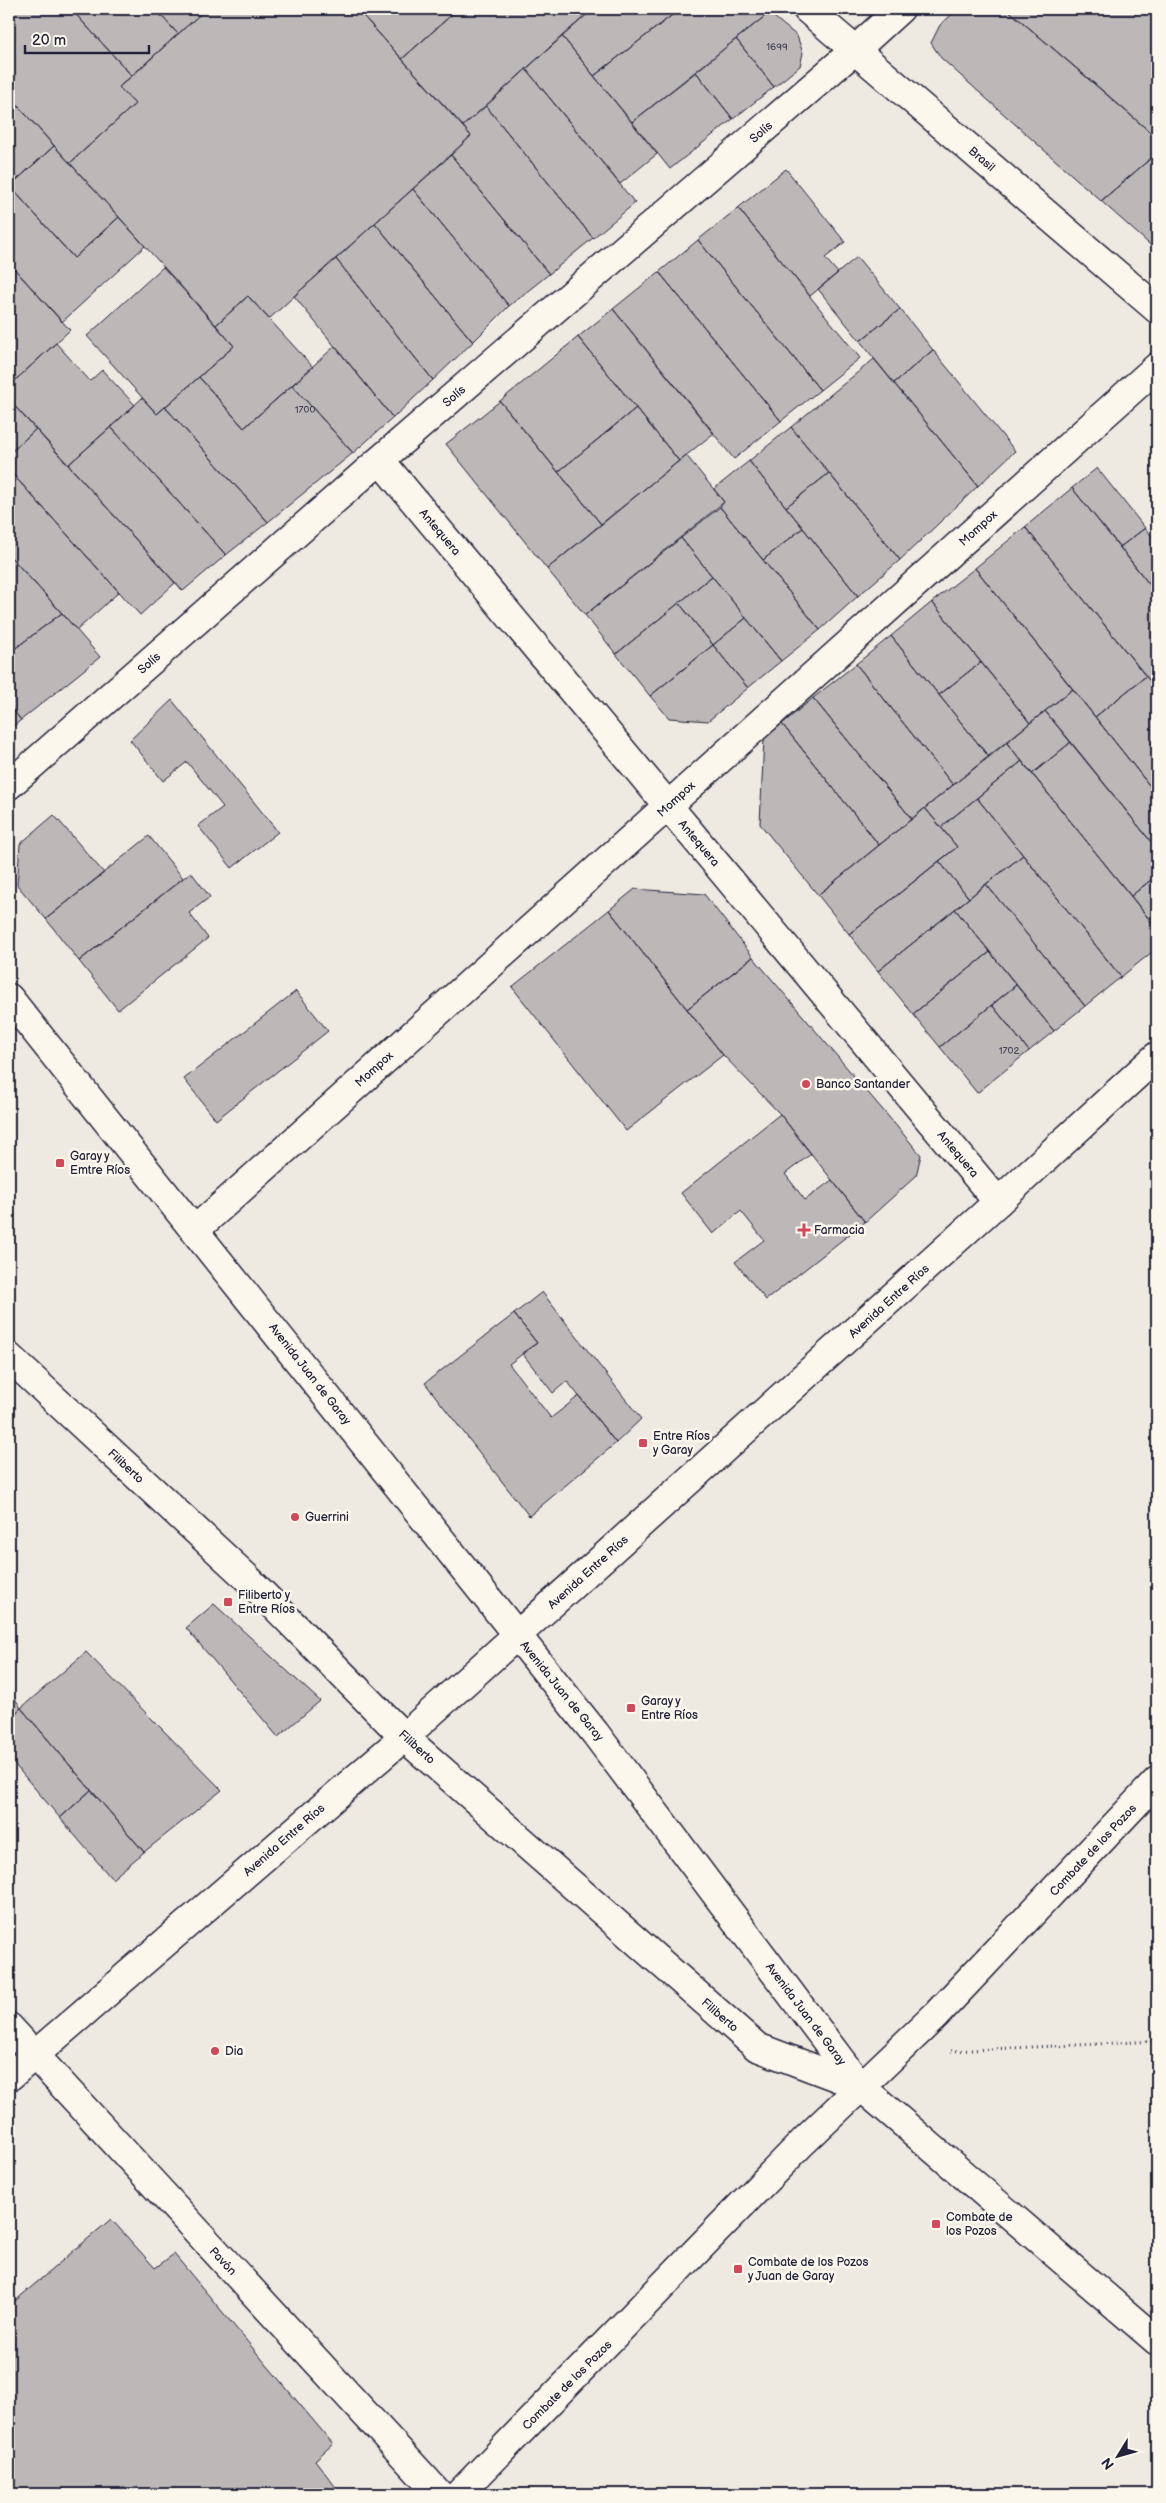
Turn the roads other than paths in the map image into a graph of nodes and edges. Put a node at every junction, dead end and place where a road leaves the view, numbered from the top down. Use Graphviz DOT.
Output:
graph roads {
  1 [pos="807,9"];
  2 [pos="900,9"];
  3 [pos="855,50"];
  4 [pos="1157,309"];
  5 [pos="1157,367"];
  6 [pos="380,460"];
  7 [pos="9,785"];
  8 [pos="668,806"];
  9 [pos="9,998"];
  10 [pos="1157,1056"];
  11 [pos="998,1202"];
  12 [pos="195,1230"];
  13 [pos="9,1358"];
  14 [pos="517,1636"];
  15 [pos="404,1737"];
  16 [pos="1157,1781"];
  17 [pos="9,2027"];
  18 [pos="34,2056"];
  19 [pos="9,2077"];
  20 [pos="860,2086"];
  21 [pos="1157,2340"];
  22 [pos="439,2494"];
  23 [pos="459,2494"];
  1 -- 3 [label="street, Brasil"];
  2 -- 3 [label="street, Solís"];
  3 -- 4 [label="street, Brasil"];
  3 -- 6 [label="street, Solís"];
  5 -- 8 [label="street, Mompox"];
  6 -- 7 [label="street, Solís"];
  6 -- 8 [label="street, Antequera"];
  8 -- 11 [label="street, Antequera"];
  8 -- 12 [label="street, Mompox"];
  9 -- 12 [label="street, Avenida Juan de Garay"];
  10 -- 11 [label="street, Avenida Entre Ríos"];
  11 -- 14 [label="street, Avenida Entre Ríos"];
  12 -- 14 [label="street, Avenida Juan de Garay"];
  13 -- 15 [label="street, Filiberto"];
  14 -- 15 [label="street, Avenida Entre Ríos"];
  14 -- 20 [label="street, Avenida Juan de Garay"];
  15 -- 18 [label="street, Avenida Entre Ríos"];
  15 -- 20 [label="street, Filiberto"];
  16 -- 20 [label="street, Combate de los Pozos"];
  17 -- 18 [label="street, Pavón"];
  18 -- 19 [label="street, Avenida Entre Ríos"];
  18 -- 22 [label="street, Pavón"];
  20 -- 21 [label="street, Avenida Juan de Garay"];
  20 -- 23 [label="street, Combate de los Pozos"];
}
